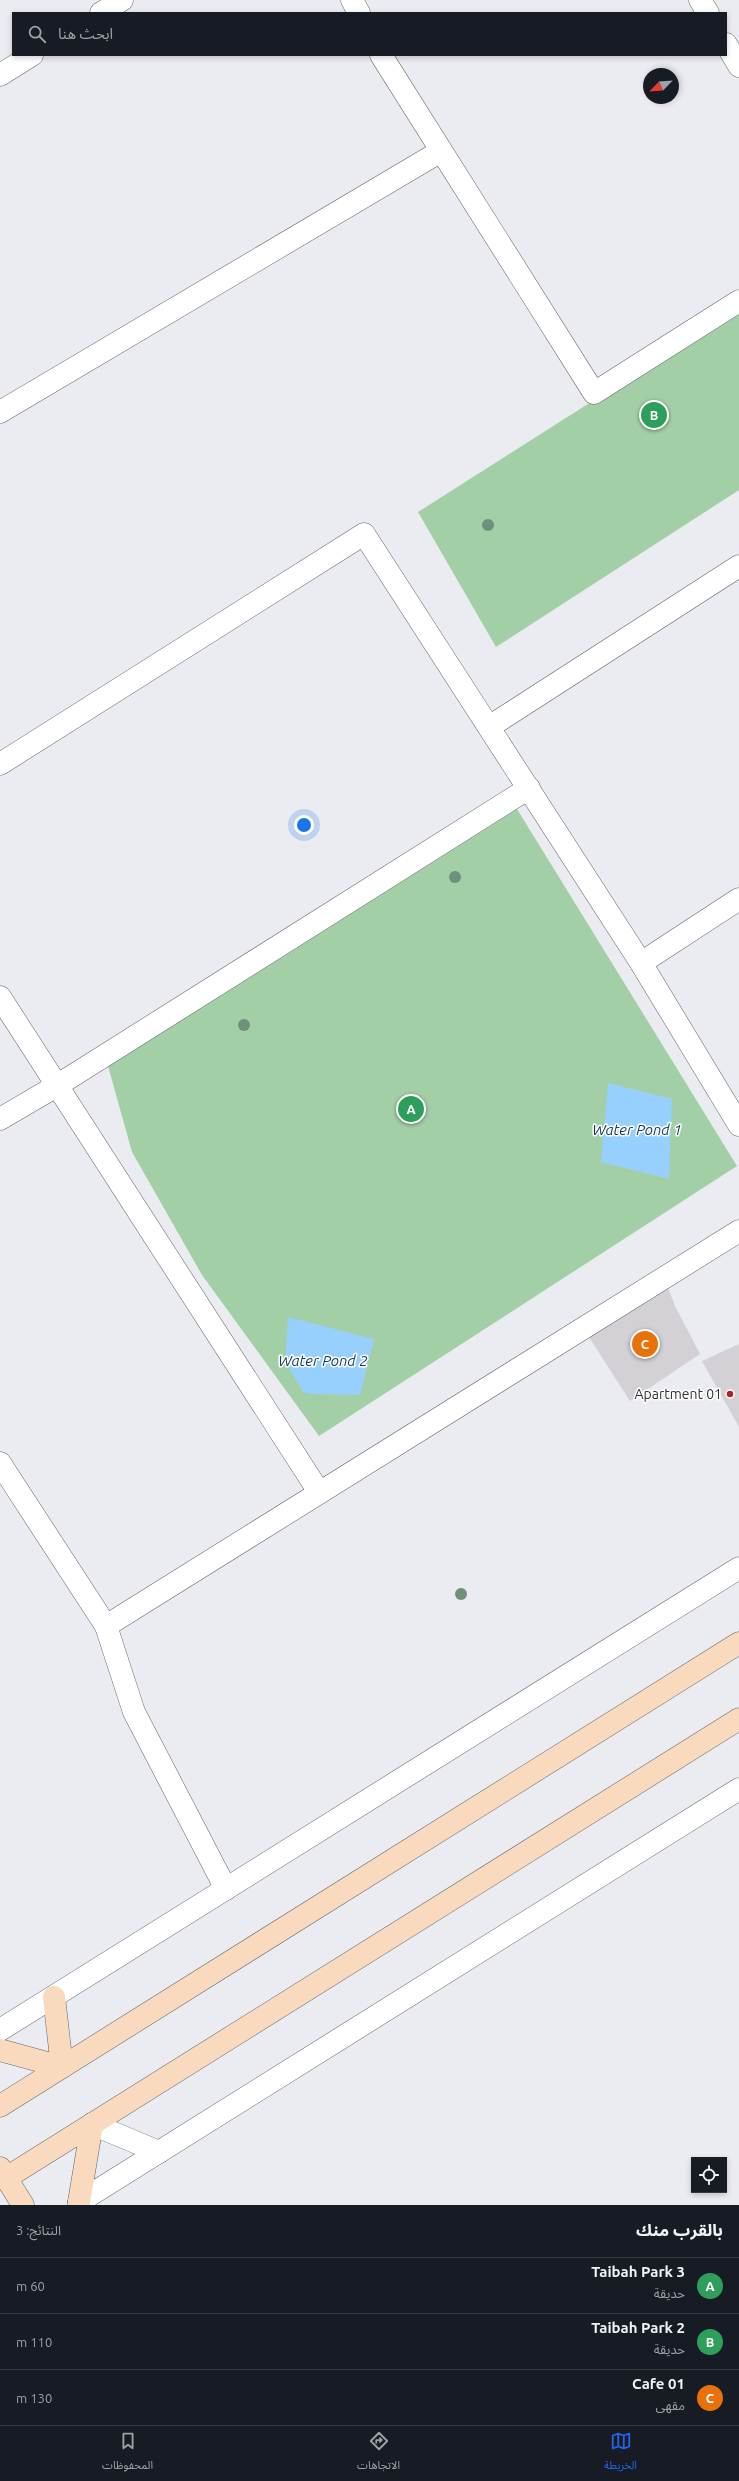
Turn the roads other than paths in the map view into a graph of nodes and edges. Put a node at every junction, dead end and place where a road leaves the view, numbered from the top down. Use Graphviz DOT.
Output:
graph roads {
  1 [pos="122,0"];
  2 [pos="352,0"];
  3 [pos="700,0"];
  4 [pos="103,12"];
  5 [pos="358,12"];
  6 [pos="707,12"];
  7 [pos="727,46"];
  8 [pos="30,56"];
  9 [pos="382,56"];
  10 [pos="739,66"];
  11 [pos="0,75"];
  12 [pos="441,151"];
  13 [pos="739,301"];
  14 [pos="0,412"];
  15 [pos="739,566"];
  16 [pos="489,727"];
  17 [pos="0,764"];
  18 [pos="529,788"];
  19 [pos="739,900"];
  20 [pos="641,963"];
  21 [pos="0,996"];
  22 [pos="58,1086"];
  23 [pos="0,1119"];
  24 [pos="739,1125"];
  25 [pos="739,1231"];
  26 [pos="0,1463"];
  27 [pos="319,1492"];
  28 [pos="739,1568"];
  29 [pos="106,1626"];
  30 [pos="739,1643"];
  31 [pos="739,1719"];
  32 [pos="739,1789"];
  33 [pos="226,1889"];
  34 [pos="54,1997"];
  35 [pos="0,2030"];
  36 [pos="0,2050"];
  37 [pos="62,2067"];
  38 [pos="0,2106"];
  39 [pos="92,2124"];
  40 [pos="159,2152"];
  41 [pos="2,2175"];
  42 [pos="80,2204"];
  43 [pos="23,2205"];
  1 -- 4 [label="street"];
  2 -- 5 [label="street"];
  3 -- 6 [label="street"];
  7 -- 10 [label="street"];
  8 -- 11 [label="street"];
  9 -- 12 [label="street"];
  12 -- 13 [label="street"];
  12 -- 14 [label="street"];
  15 -- 16 [label="street"];
  16 -- 17 [label="street"];
  16 -- 18 [label="street"];
  18 -- 20 [label="street"];
  18 -- 22 [label="street"];
  19 -- 20 [label="street"];
  20 -- 24 [label="street"];
  21 -- 22 [label="street"];
  22 -- 23 [label="street"];
  22 -- 27 [label="street"];
  25 -- 27 [label="street"];
  26 -- 29 [label="street"];
  27 -- 29 [label="street"];
  28 -- 33 [label="street"];
  29 -- 33 [label="street"];
  30 -- 37 [label="main road"];
  31 -- 39 [label="main road"];
  32 -- 40 [label="street"];
  33 -- 34 [label="street"];
  34 -- 35 [label="street"];
  34 -- 37 [label="main road"];
  36 -- 37 [label="main road"];
  37 -- 38 [label="main road"];
  39 -- 40 [label="street"];
  39 -- 41 [label="main road"];
  39 -- 42 [label="main road"];
  40 -- 42 [label="street"];
  41 -- 43 [label="main road"];
}
